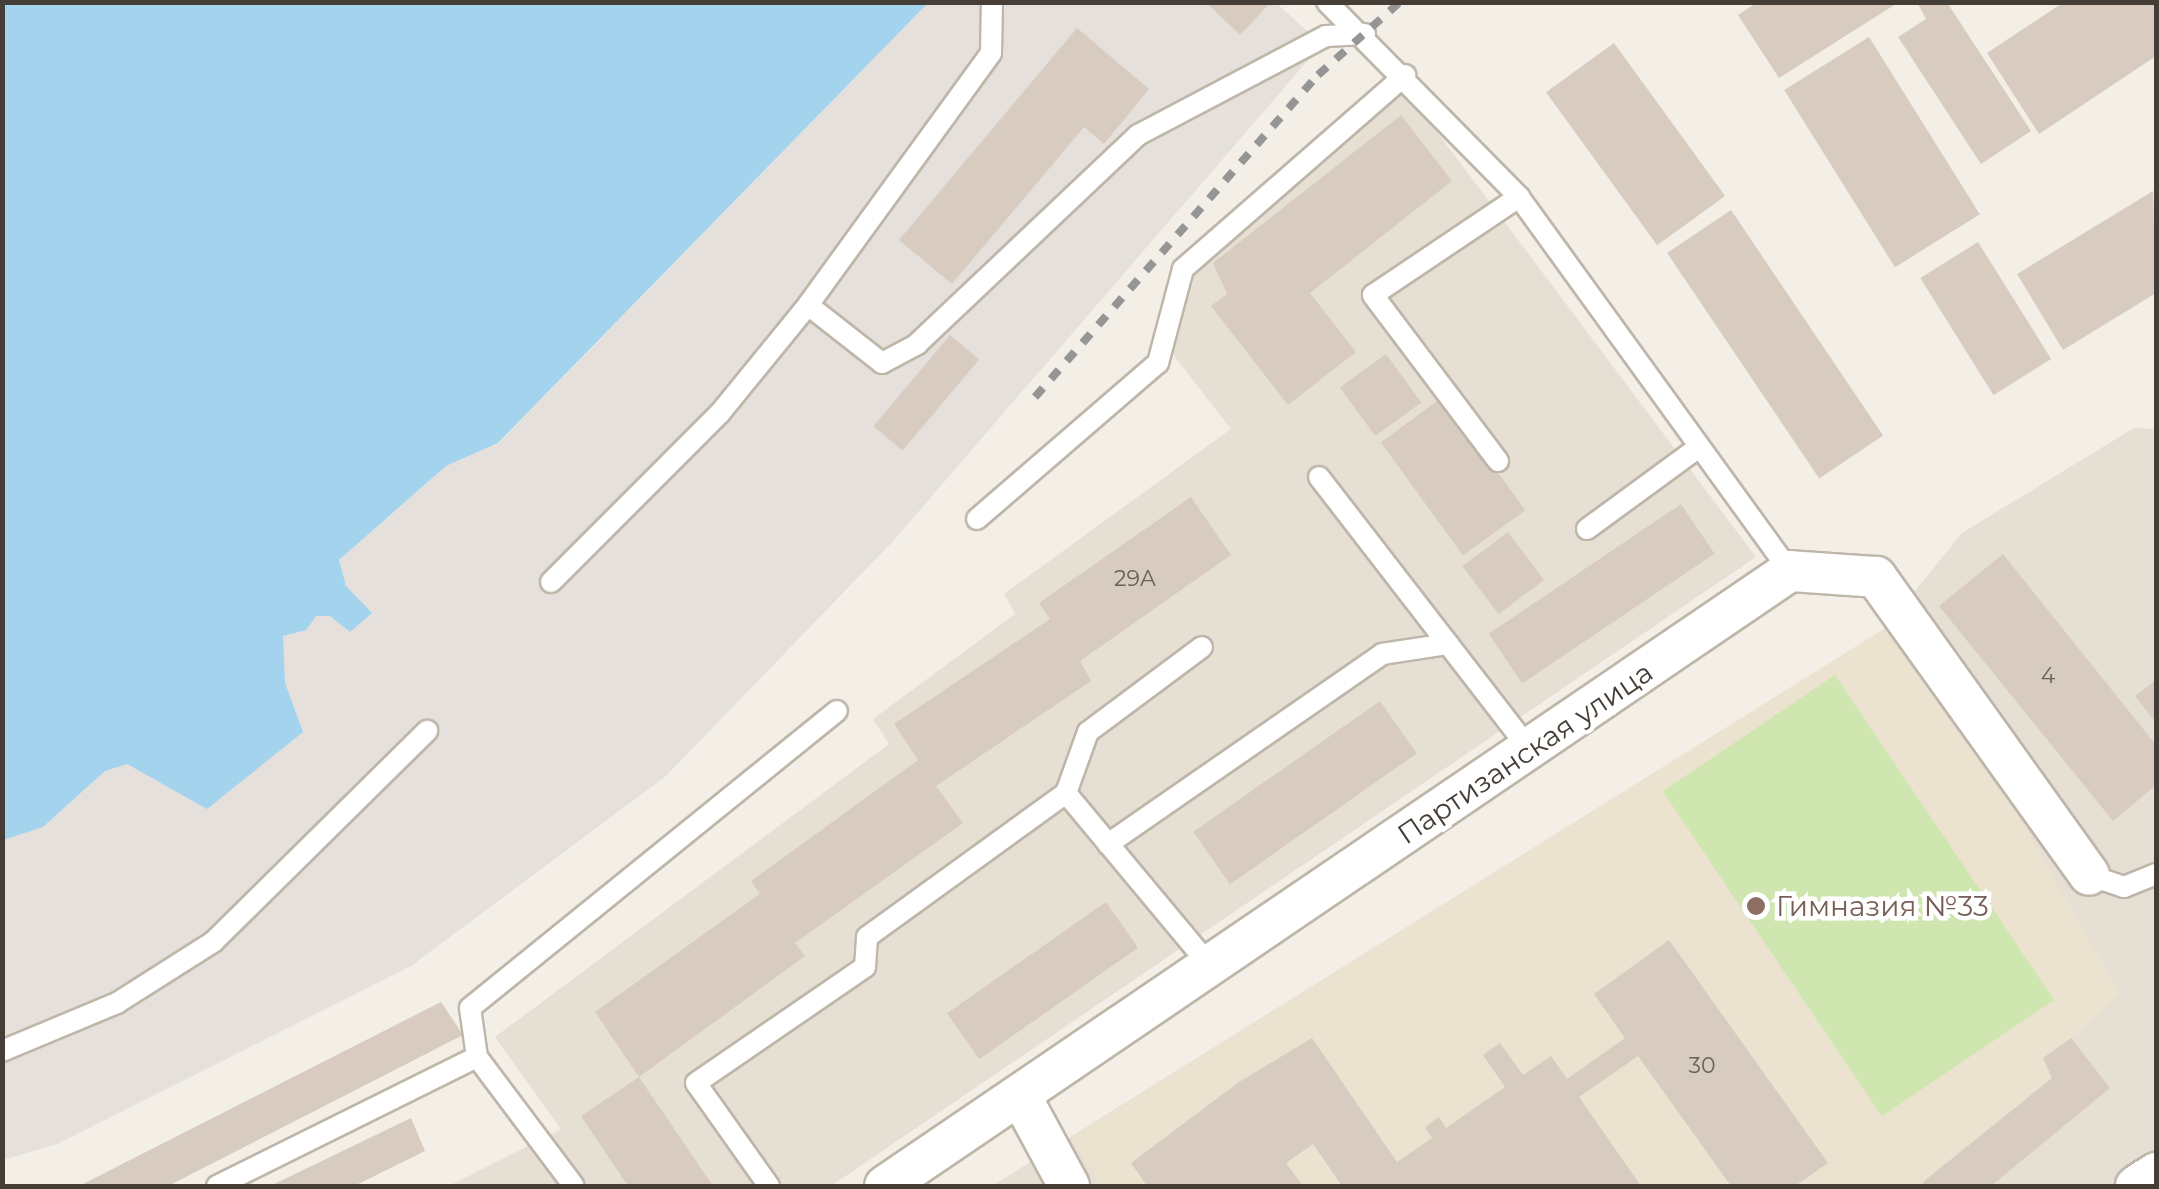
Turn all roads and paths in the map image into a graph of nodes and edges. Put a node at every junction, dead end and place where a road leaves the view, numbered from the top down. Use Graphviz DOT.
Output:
graph roads {
  1 [pos="992,2"];
  2 [pos="1327,2"];
  3 [pos="1364,34"];
  4 [pos="1405,75"];
  5 [pos="1518,198"];
  6 [pos="808,305"];
  7 [pos="1700,446"];
  8 [pos="1498,461"];
  9 [pos="1319,476"];
  10 [pos="977,519"];
  11 [pos="1588,529"];
  12 [pos="1790,571"];
  13 [pos="551,582"];
  14 [pos="1448,644"];
  15 [pos="1202,647"];
  16 [pos="837,711"];
  17 [pos="427,732"];
  18 [pos="1530,750"];
  19 [pos="1066,793"];
  20 [pos="1108,844"];
  21 [pos="2156,874"];
  22 [pos="2089,875"];
  23 [pos="1212,968"];
  24 [pos="2,1051"];
  25 [pos="477,1058"];
  26 [pos="1022,1099"];
  27 [pos="2156,1174"];
  28 [pos="569,1185"];
  29 [pos="216,1186"];
  30 [pos="769,1186"];
  31 [pos="884,1186"];
  32 [pos="1069,1186"];
  33 [pos="2136,1186"];
  1 -- 6 [label="lane"];
  2 -- 3 [label="lane"];
  3 -- 4 [label="lane"];
  3 -- 6 [label="lane"];
  4 -- 5 [label="lane"];
  4 -- 10 [label="lane"];
  5 -- 7 [label="lane"];
  5 -- 8 [label="lane"];
  6 -- 13 [label="lane"];
  7 -- 11 [label="lane"];
  7 -- 12 [label="lane"];
  9 -- 14 [label="lane"];
  12 -- 18 [label="street, Партизанская улица"];
  12 -- 22 [label="street"];
  14 -- 18 [label="lane"];
  14 -- 20 [label="lane"];
  15 -- 19 [label="lane"];
  16 -- 25 [label="lane"];
  17 -- 24 [label="lane"];
  18 -- 23 [label="street, Партизанская улица"];
  19 -- 20 [label="lane"];
  19 -- 30 [label="lane"];
  20 -- 23 [label="lane"];
  21 -- 22 [label="lane"];
  23 -- 26 [label="street, Партизанская улица"];
  25 -- 28 [label="lane"];
  25 -- 29 [label="lane"];
  26 -- 31 [label="street, Партизанская улица"];
  26 -- 32 [label="street"];
  27 -- 33 [label="street"];
}
